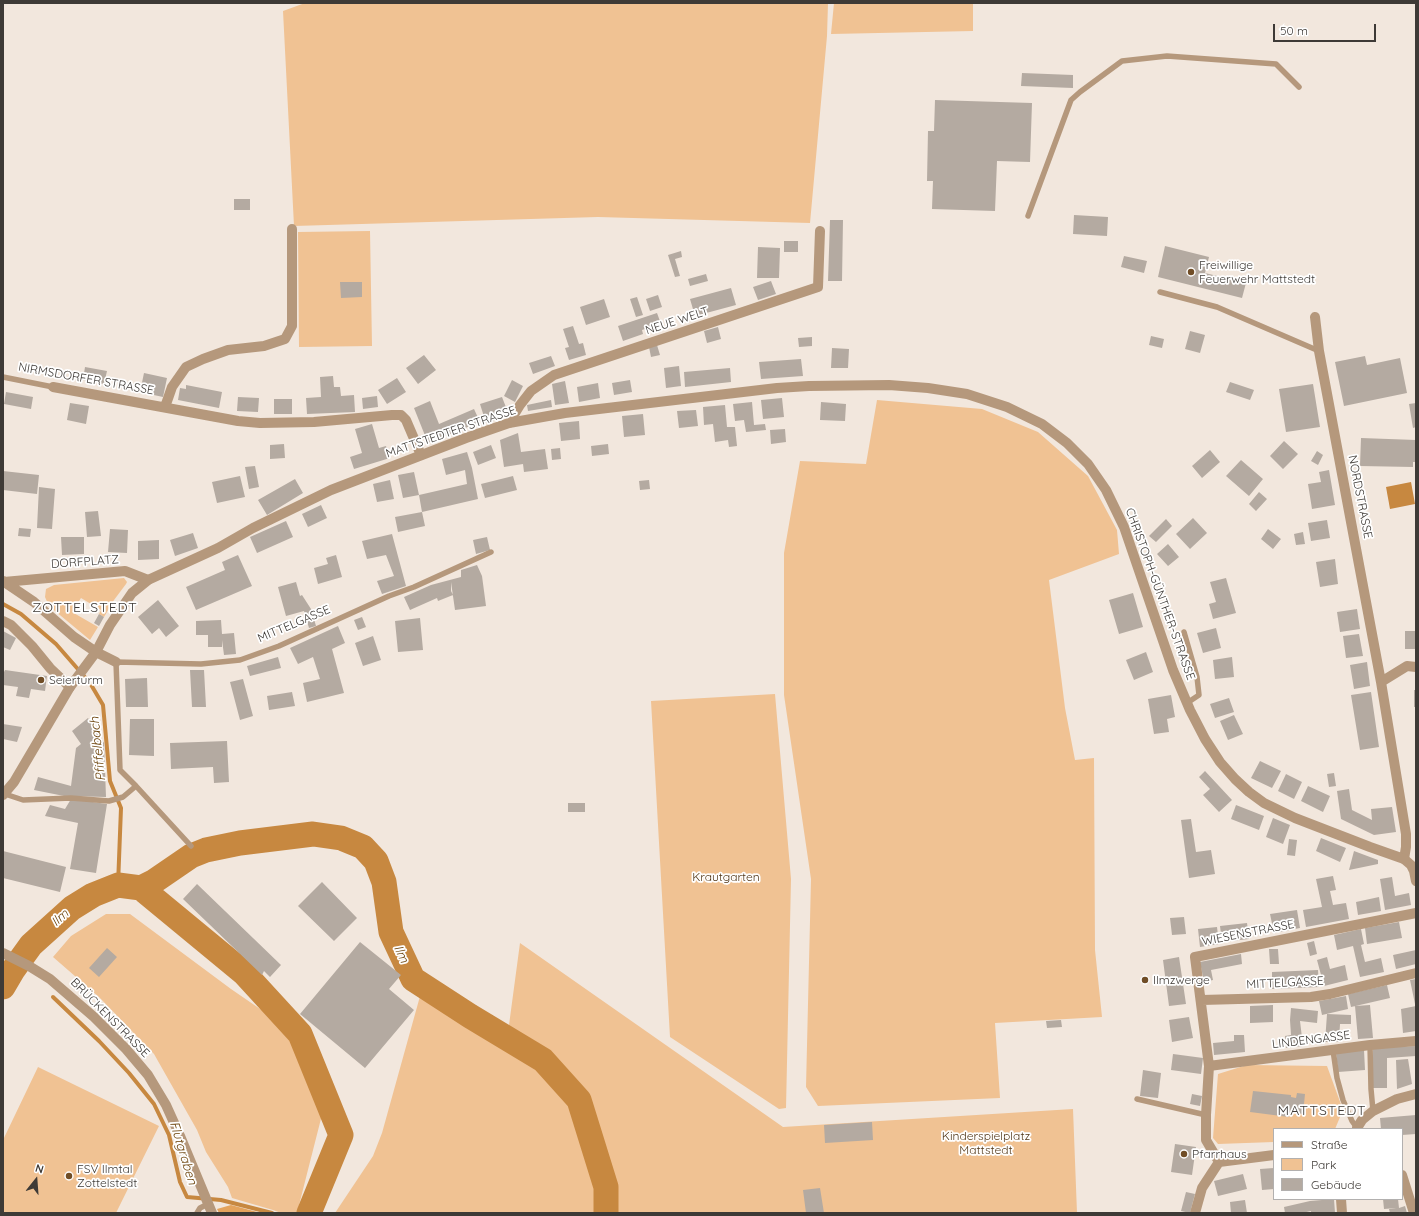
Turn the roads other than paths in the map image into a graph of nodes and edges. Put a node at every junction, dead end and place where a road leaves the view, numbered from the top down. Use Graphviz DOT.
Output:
graph roads {
  1 [pos="1299,87"];
  2 [pos="1028,216"];
  3 [pos="292,229"];
  4 [pos="820,231"];
  5 [pos="1160,292"];
  6 [pos="1315,317"];
  7 [pos="1319,351"];
  8 [pos="3,377"];
  9 [pos="54,386"];
  10 [pos="809,386"];
  11 [pos="165,407"];
  12 [pos="509,423"];
  13 [pos="421,455"];
  14 [pos="492,552"];
  15 [pos="148,580"];
  16 [pos="4,581"];
  17 [pos="3,621"];
  18 [pos="1184,632"];
  19 [pos="96,652"];
  20 [pos="116,662"];
  21 [pos="1416,667"];
  22 [pos="1381,682"];
  23 [pos="72,683"];
  24 [pos="1187,703"];
  25 [pos="136,786"];
  26 [pos="4,794"];
  27 [pos="191,846"];
  28 [pos="1404,859"];
  29 [pos="1416,881"];
  30 [pos="1416,913"];
  31 [pos="5,954"];
  32 [pos="1416,973"];
  33 [pos="1202,1000"];
  34 [pos="1416,1041"];
  35 [pos="1370,1045"];
  36 [pos="1333,1050"];
  37 [pos="1209,1066"];
  38 [pos="1416,1094"];
  39 [pos="1137,1100"];
  40 [pos="1373,1112"];
  41 [pos="1206,1115"];
  42 [pos="1356,1128"];
  43 [pos="1358,1128"];
  44 [pos="1273,1155"];
  45 [pos="1219,1162"];
  46 [pos="1403,1178"];
  47 [pos="1341,1200"];
  48 [pos="210,1208"];
  49 [pos="197,1213"];
  50 [pos="1195,1213"];
  51 [pos="1342,1213"];
  52 [pos="1414,1213"];
  1 -- 2 [label="lane"];
  3 -- 11 [label="street, NIRMSDORFER STRASSE"];
  4 -- 12 [label="street, NEUE WELT"];
  5 -- 7 [label="lane"];
  6 -- 7 [label="street, NORDSTRASSE"];
  7 -- 22 [label="street, NORDSTRASSE"];
  8 -- 9 [label="lane, NIRMSDORFER STRASSE"];
  9 -- 11 [label="street, NIRMSDORFER STRASSE"];
  10 -- 12 [label="street, MATTSTEDTER STRASSE"];
  10 -- 24 [label="street, CHRISTOPH-GÜNTHER-STRASSE"];
  11 -- 13 [label="street, NIRMSDORFER STRASSE"];
  12 -- 13 [label="street, MATTSTEDTER STRASSE"];
  13 -- 15 [label="street, MATTSTEDTER STRASSE"];
  14 -- 20 [label="lane, MITTELGASSE"];
  15 -- 16 [label="street, DORFPLATZ"];
  15 -- 19 [label="street"];
  16 -- 19 [label="street, DORFPLATZ"];
  17 -- 23 [label="street"];
  18 -- 24 [label="lane, CHRISTOPH-GÜNTHER-STRASSE"];
  19 -- 20 [label="street, MITTELGASSE"];
  19 -- 23 [label="street"];
  20 -- 25 [label="lane"];
  21 -- 22 [label="street"];
  22 -- 28 [label="street, NORDSTRASSE"];
  23 -- 26 [label="street"];
  24 -- 28 [label="street, CHRISTOPH-GÜNTHER-STRASSE"];
  25 -- 26 [label="lane"];
  25 -- 27 [label="lane"];
  28 -- 29 [label="street"];
  30 -- 33 [label="street, WIESENSTRASSE"];
  31 -- 48 [label="street, BRÜCKENSTRASSE"];
  32 -- 33 [label="street, MITTELGASSE"];
  33 -- 37 [label="street, WIESENSTRASSE"];
  34 -- 35 [label="street, LINDENGASSE"];
  35 -- 36 [label="street, LINDENGASSE"];
  35 -- 40 [label="lane"];
  36 -- 37 [label="street, LINDENGASSE"];
  36 -- 42 [label="lane"];
  37 -- 41 [label="street, WIESENSTRASSE"];
  38 -- 40 [label="street"];
  39 -- 41 [label="lane"];
  40 -- 43 [label="street"];
  41 -- 45 [label="street, WIESENSTRASSE"];
  44 -- 45 [label="street"];
  45 -- 50 [label="street"];
  46 -- 52 [label="street"];
  47 -- 51 [label="street"];
  48 -- 49 [label="lane"];
}
